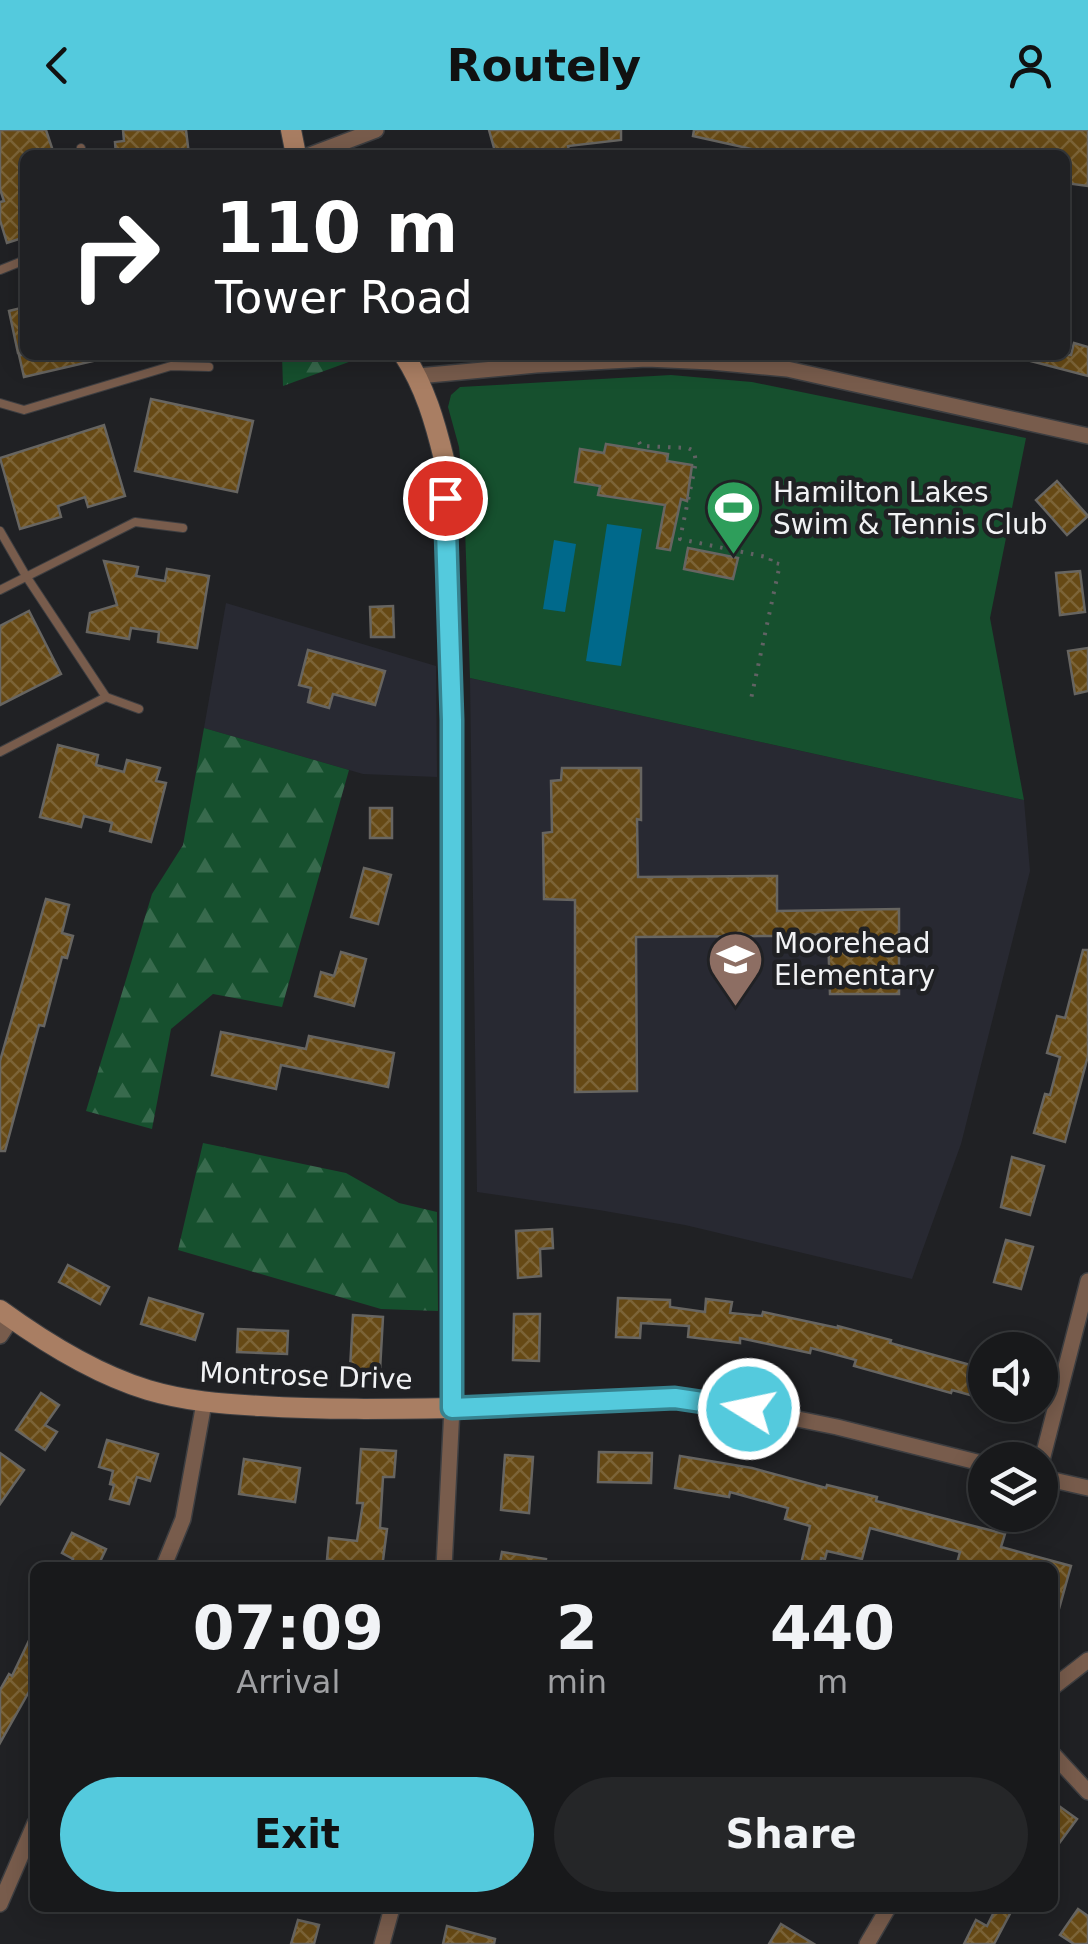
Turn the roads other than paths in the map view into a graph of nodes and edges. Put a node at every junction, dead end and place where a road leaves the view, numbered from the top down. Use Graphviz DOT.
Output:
graph roads {
  1 [pos="376,130"];
  2 [pos="323,150"];
  3 [pos="407,360"];
  4 [pos="628,360"];
  5 [pos="664,360"];
  6 [pos="209,368"];
  7 [pos="418,376"];
  8 [pos="0,403"];
  9 [pos="1088,436"];
  10 [pos="183,528"];
  11 [pos="0,531"];
  12 [pos="26,576"];
  13 [pos="0,590"];
  14 [pos="106,697"];
  15 [pos="139,708"];
  16 [pos="0,752"];
  17 [pos="1088,1281"];
  18 [pos="4,1321"];
  19 [pos="204,1402"];
  20 [pos="452,1408"];
  21 [pos="1047,1442"];
  22 [pos="968,1460"];
  23 [pos="1058,1481"];
  24 [pos="1088,1488"];
  25 [pos="165,1562"];
  26 [pos="444,1562"];
  27 [pos="1088,1660"];
  28 [pos="1058,1683"];
  29 [pos="1058,1760"];
  30 [pos="1088,1792"];
  31 [pos="30,1835"];
  32 [pos="0,1904"];
  33 [pos="391,1912"];
  34 [pos="886,1912"];
  35 [pos="382,1944"];
  36 [pos="867,1944"];
  1 -- 2 [label="street"];
  3 -- 7 [label="street"];
  4 -- 7 [label="street"];
  5 -- 9 [label="street"];
  6 -- 8 [label="lane"];
  7 -- 20 [label="street"];
  10 -- 12 [label="lane"];
  11 -- 12 [label="lane"];
  12 -- 13 [label="lane"];
  12 -- 14 [label="lane"];
  14 -- 15 [label="lane"];
  14 -- 16 [label="lane"];
  17 -- 21 [label="street"];
  18 -- 19 [label="street, Montrose Drive"];
  19 -- 20 [label="street, Montrose Drive"];
  19 -- 25 [label="street"];
  20 -- 22 [label="street, Montrose Drive"];
  20 -- 26 [label="street"];
  23 -- 24 [label="street"];
  27 -- 28 [label="street"];
  29 -- 30 [label="street"];
  31 -- 32 [label="street"];
  33 -- 35 [label="street"];
  34 -- 36 [label="street"];
}
